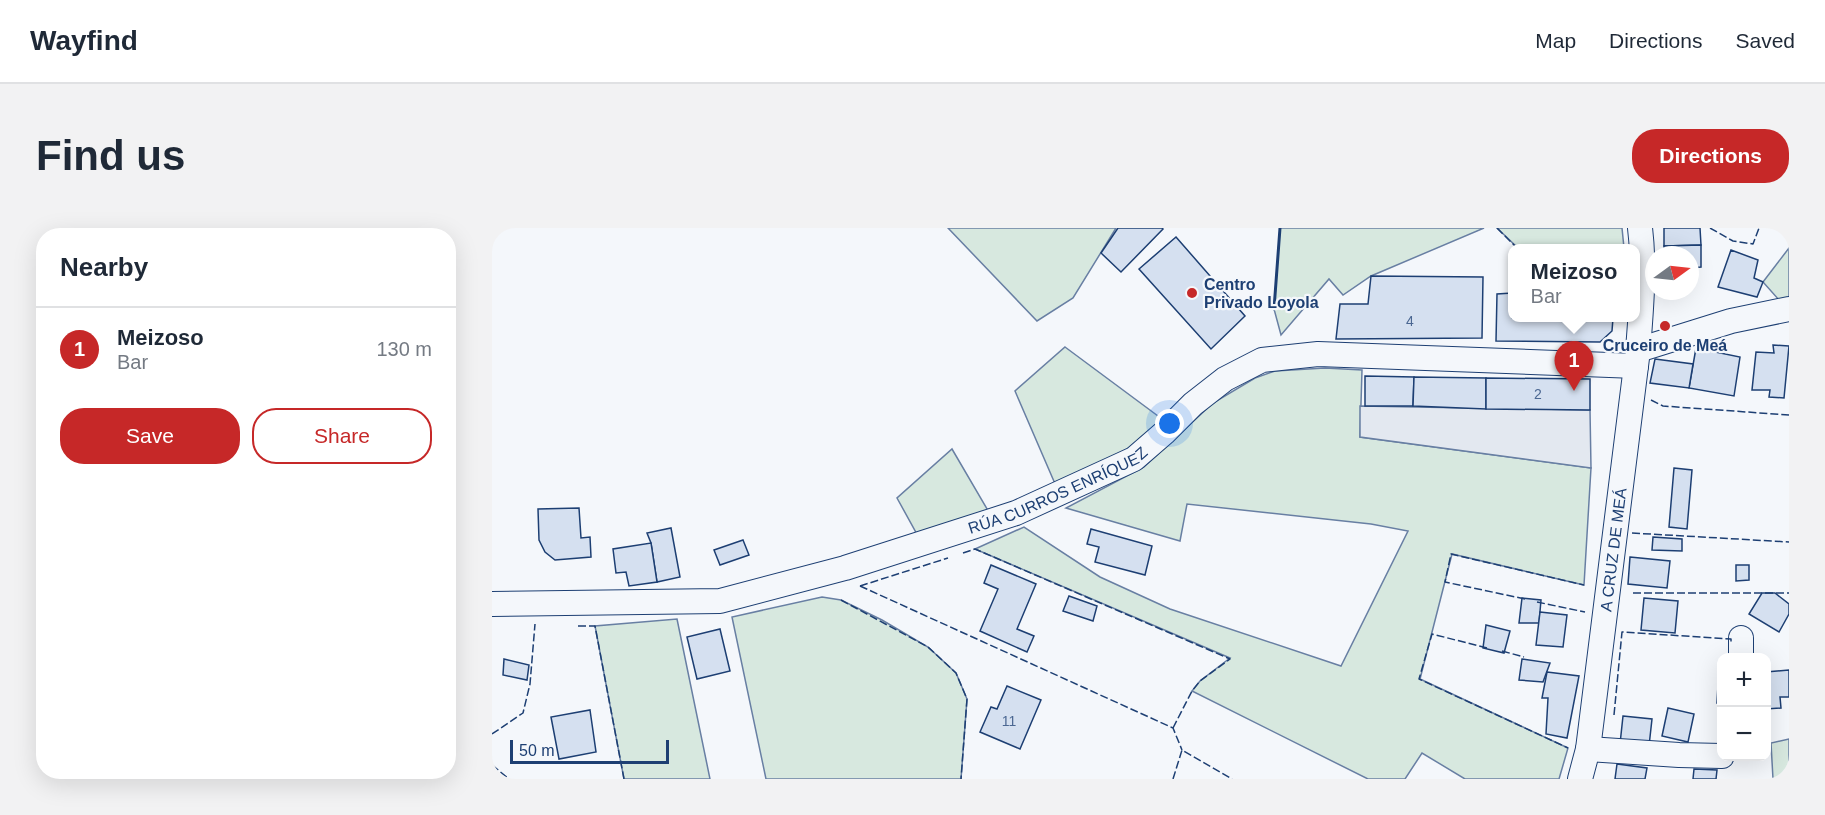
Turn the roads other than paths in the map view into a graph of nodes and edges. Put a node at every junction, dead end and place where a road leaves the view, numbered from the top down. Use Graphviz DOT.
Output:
graph roads {
  1 [pos="1641,228"];
  2 [pos="1789,309"];
  3 [pos="1637,358"];
  4 [pos="492,604"];
  5 [pos="1588,749"];
  6 [pos="1717,756"];
  7 [pos="1580,779"];
  1 -- 3 [label="street, A CRUZ DE MEÁ"];
  2 -- 3 [label="street, RÚA CURROS ENRÍQUEZ"];
  3 -- 4 [label="street, RÚA CURROS ENRÍQUEZ"];
  3 -- 5 [label="street, A CRUZ DE MEÁ"];
  5 -- 6 [label="street"];
  5 -- 7 [label="street, A CRUZ DE MEÁ"];
}
